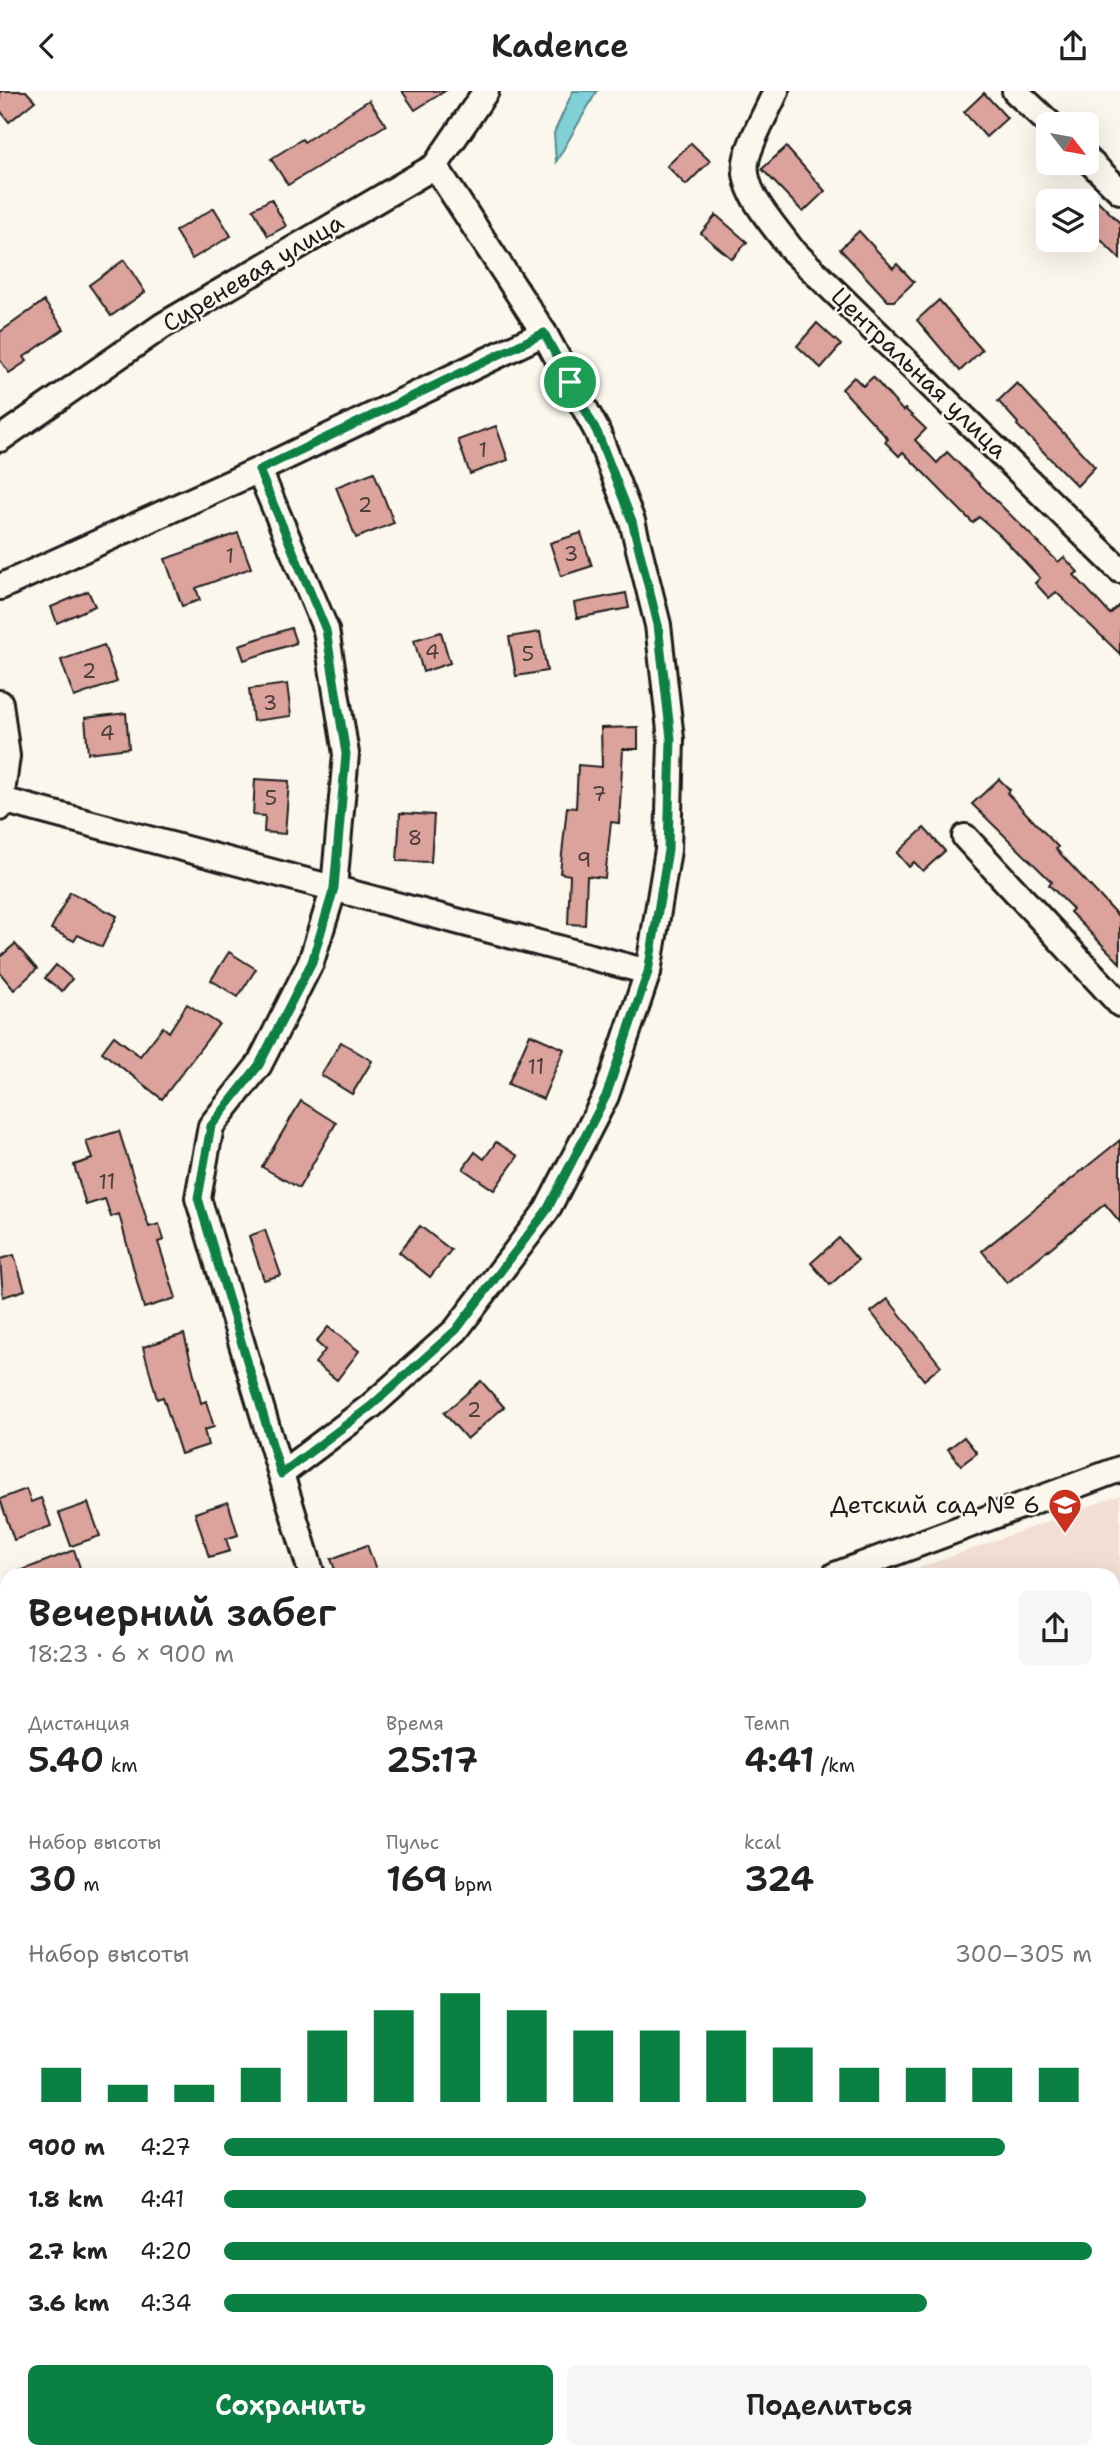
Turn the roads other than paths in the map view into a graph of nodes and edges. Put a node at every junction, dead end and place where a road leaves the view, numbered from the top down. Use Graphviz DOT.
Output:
graph roads {
  1 [pos="486,91"];
  2 [pos="776,91"];
  3 [pos="1015,91"];
  4 [pos="1037,112"];
  5 [pos="435,166"];
  6 [pos="1099,171"];
  7 [pos="1120,191"];
  8 [pos="544,333"];
  9 [pos="0,439"];
  10 [pos="259,470"];
  11 [pos="1120,570"];
  12 [pos="0,587"];
  13 [pos="0,703"];
  14 [pos="1,804"];
  15 [pos="965,837"];
  16 [pos="334,888"];
  17 [pos="648,972"];
  18 [pos="1120,1004"];
  19 [pos="1120,1469"];
  20 [pos="281,1474"];
  21 [pos="310,1568"];
  22 [pos="854,1568"];
  1 -- 5 [label="street, Сиреневая улица"];
  2 -- 11 [label="street, Центральная улица"];
  3 -- 4 [label="street"];
  5 -- 8 [label="street"];
  5 -- 9 [label="street, Сиреневая улица"];
  6 -- 7 [label="street"];
  8 -- 10 [label="street"];
  8 -- 17 [label="street"];
  10 -- 12 [label="street"];
  10 -- 16 [label="street"];
  13 -- 14 [label="street"];
  14 -- 16 [label="street"];
  15 -- 18 [label="street"];
  16 -- 17 [label="street"];
  16 -- 20 [label="street"];
  17 -- 20 [label="street"];
  19 -- 22 [label="street"];
  20 -- 21 [label="street"];
}
